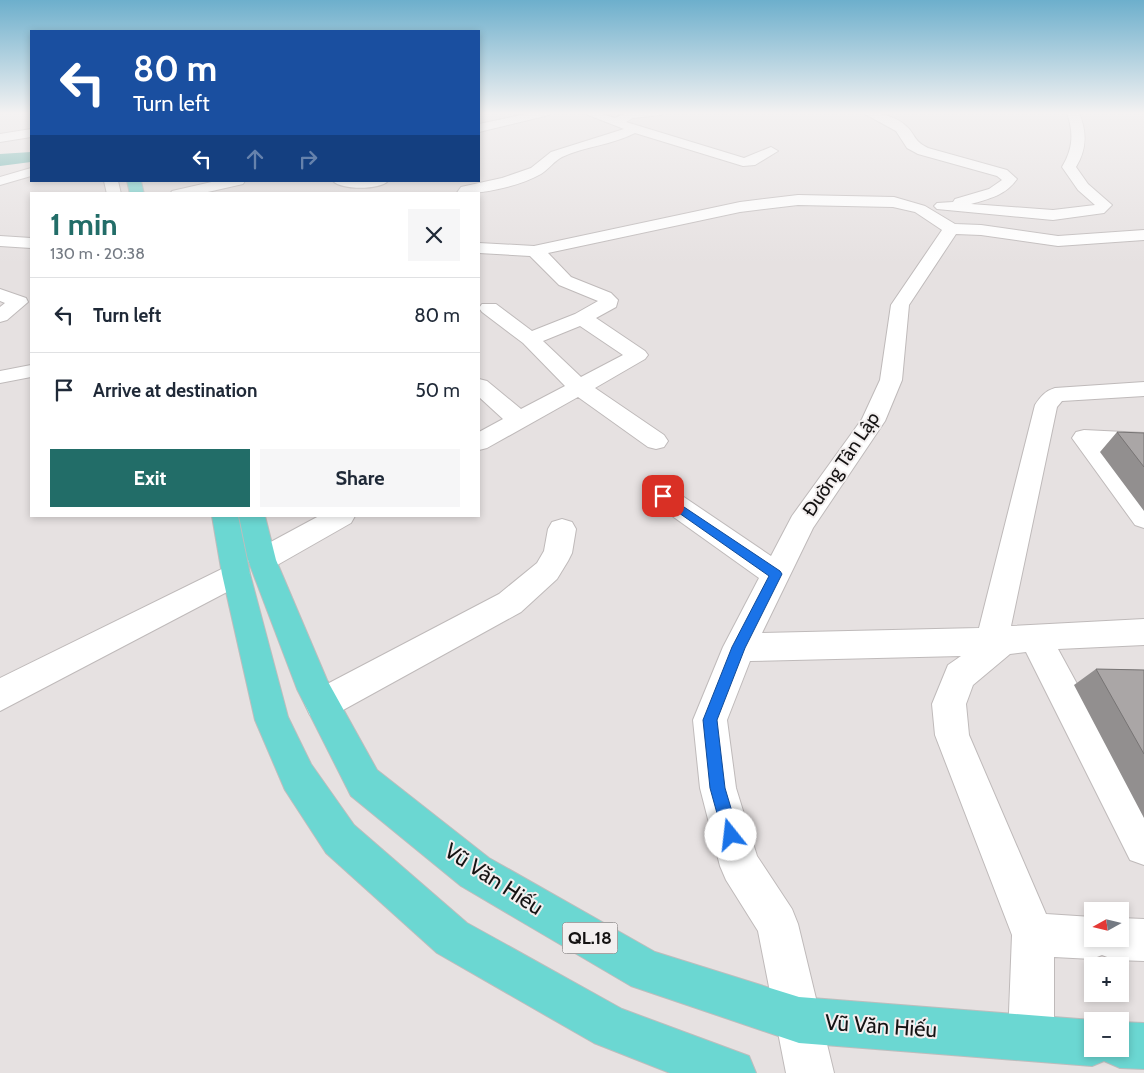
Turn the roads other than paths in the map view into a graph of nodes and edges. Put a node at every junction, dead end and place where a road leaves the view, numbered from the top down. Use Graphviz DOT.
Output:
graph roads {
  1 [pos="546,163"];
  2 [pos="966,163"];
  3 [pos="1072,163"];
  4 [pos="30,172"];
  5 [pos="0,181"];
  6 [pos="233,182"];
  7 [pos="342,182"];
  8 [pos="370,182"];
  9 [pos="186,192"];
  10 [pos="464,192"];
  11 [pos="938,215"];
  12 [pos="1144,235"];
  13 [pos="0,241"];
  14 [pos="27,243"];
  15 [pos="480,248"];
  16 [pos="534,251"];
  17 [pos="0,259"];
  18 [pos="0,295"];
  19 [pos="489,308"];
  20 [pos="0,316"];
  21 [pos="582,318"];
  22 [pos="530,339"];
  23 [pos="30,370"];
  24 [pos="0,377"];
  25 [pos="480,387"];
  26 [pos="579,387"];
  27 [pos="1144,389"];
  28 [pos="519,420"];
  29 [pos="480,441"];
  30 [pos="656,441"];
  31 [pos="1144,441"];
  32 [pos="663,496"];
  33 [pos="225,517"];
  34 [pos="252,517"];
  35 [pos="340,517"];
  36 [pos="1144,518"];
  37 [pos="562,529"];
  38 [pos="249,567"];
  39 [pos="776,574"];
  40 [pos="1144,632"];
  41 [pos="1010,639"];
  42 [pos="739,647"];
  43 [pos="0,695"];
  44 [pos="322,704"];
  45 [pos="1144,846"];
  46 [pos="1033,935"];
  47 [pos="1084,938"];
  48 [pos="1129,939"];
  49 [pos="1144,940"];
  50 [pos="799,1020"];
  51 [pos="1031,1038"];
  52 [pos="1084,1042"];
  53 [pos="1129,1045"];
  54 [pos="1144,1046"];
  55 [pos="732,1073"];
  56 [pos="810,1073"];
  1 -- 10 [label="street"];
  2 -- 11 [label="street"];
  3 -- 11 [label="street"];
  4 -- 5 [label="street"];
  6 -- 9 [label="street"];
  7 -- 8 [label="street"];
  11 -- 12 [label="street"];
  11 -- 16 [label="street"];
  11 -- 39 [label="street, Đường Tân Lập"];
  13 -- 14 [label="street"];
  14 -- 17 [label="street"];
  15 -- 16 [label="street"];
  16 -- 21 [label="street"];
  18 -- 20 [label="street"];
  19 -- 22 [label="street"];
  21 -- 22 [label="street"];
  21 -- 26 [label="street"];
  22 -- 26 [label="street"];
  23 -- 24 [label="street"];
  25 -- 28 [label="street"];
  26 -- 28 [label="street"];
  26 -- 30 [label="street"];
  27 -- 41 [label="street"];
  28 -- 29 [label="street"];
  31 -- 36 [label="street"];
  32 -- 39 [label="street"];
  33 -- 38 [label="main road, Vũ Văn Hiếu / QL.18"];
  34 -- 38 [label="main road, Vũ Văn Hiếu / QL.18"];
  35 -- 38 [label="street"];
  37 -- 44 [label="street"];
  38 -- 43 [label="street"];
  38 -- 44 [label="main road, Vũ Văn Hiếu / QL.18"];
  38 -- 55 [label="main road, Vũ Văn Hiếu / QL.18"];
  39 -- 42 [label="street, Đường Tân Lập"];
  40 -- 41 [label="street"];
  41 -- 42 [label="street"];
  41 -- 45 [label="street"];
  41 -- 46 [label="street"];
  42 -- 50 [label="street, Đường Tân Lập"];
  44 -- 50 [label="main road, Vũ Văn Hiếu / QL.18"];
  46 -- 47 [label="street"];
  46 -- 51 [label="street"];
  48 -- 49 [label="street"];
  50 -- 51 [label="main road, Vũ Văn Hiếu / QL.18"];
  50 -- 56 [label="street, Đường Tân Lập"];
  51 -- 52 [label="main road, Vũ Văn Hiếu / QL.18"];
  53 -- 54 [label="main road"];
}
